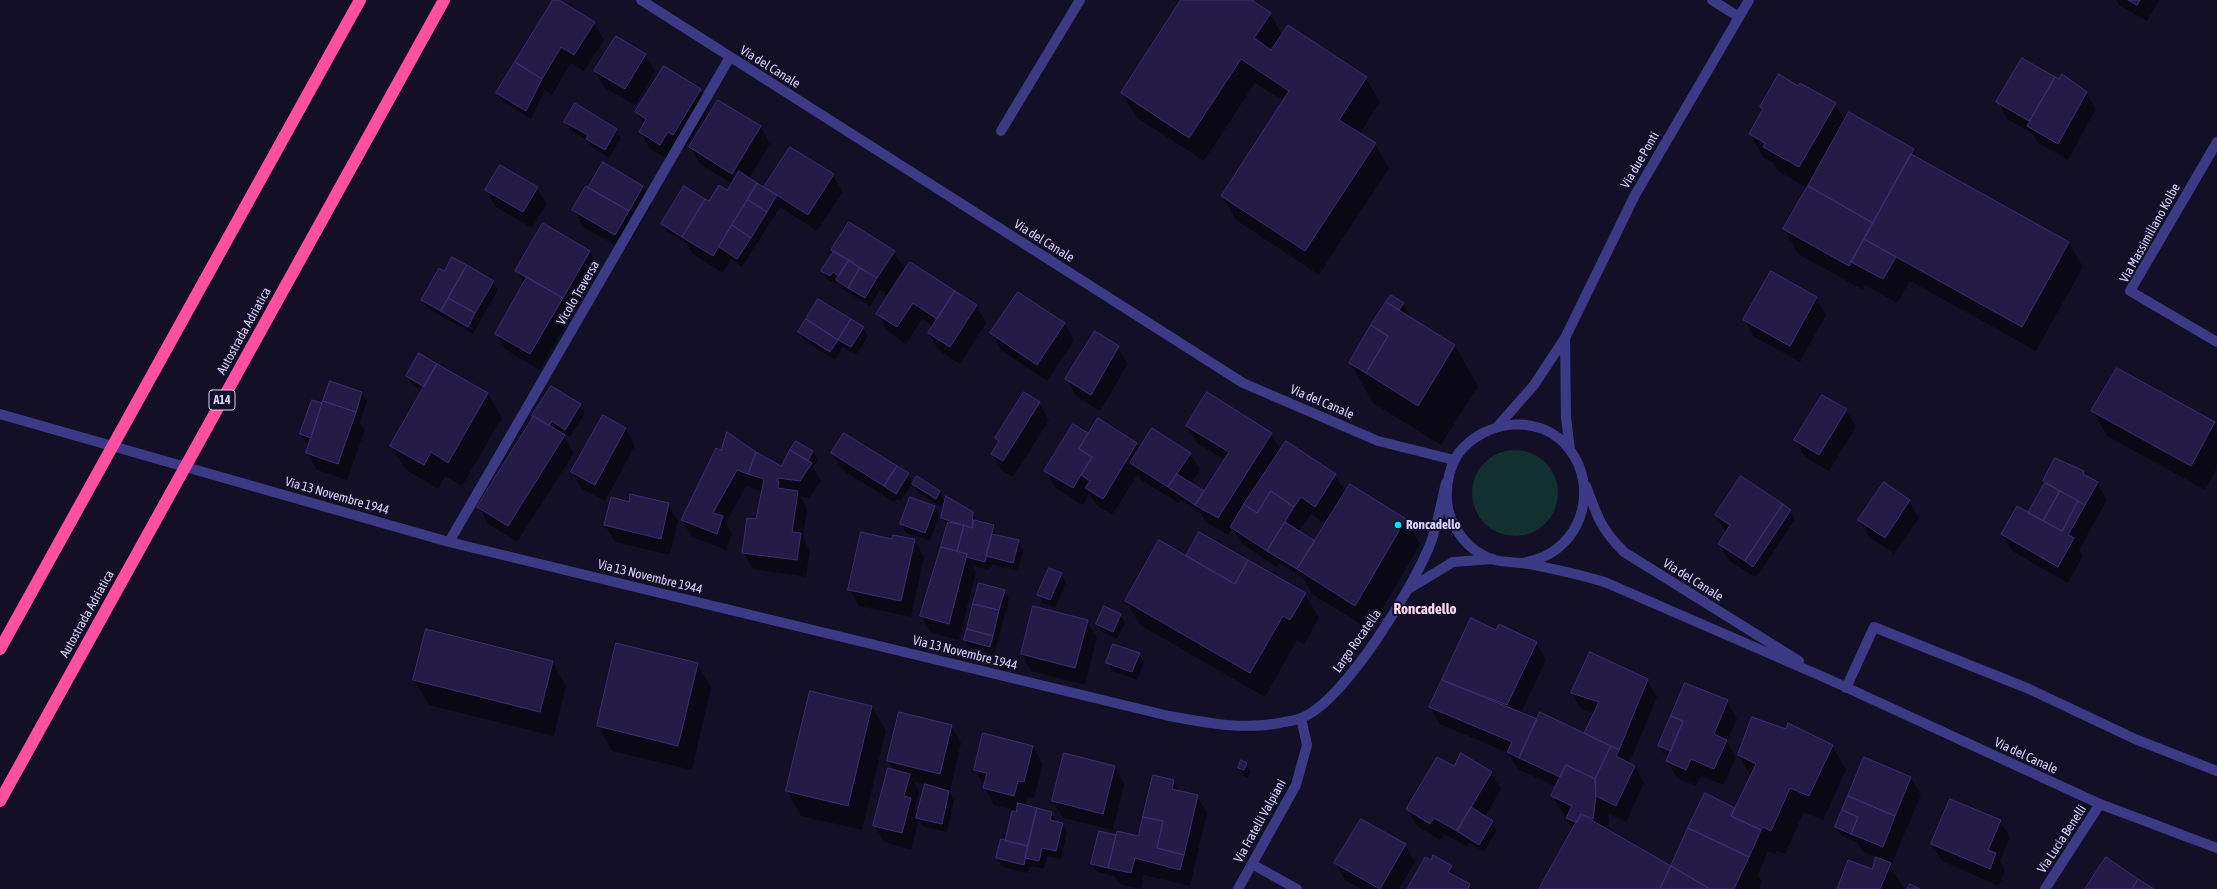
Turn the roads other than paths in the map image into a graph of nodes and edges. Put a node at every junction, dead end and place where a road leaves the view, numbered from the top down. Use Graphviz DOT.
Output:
graph roads {
  1 [pos="360,0"];
  2 [pos="444,0"];
  3 [pos="641,0"];
  4 [pos="1080,0"];
  5 [pos="1712,0"];
  6 [pos="1749,0"];
  7 [pos="1739,17"];
  8 [pos="730,57"];
  9 [pos="1001,131"];
  10 [pos="2217,142"];
  11 [pos="1565,338"];
  12 [pos="2217,342"];
  13 [pos="0,414"];
  14 [pos="1498,426"];
  15 [pos="1570,450"];
  16 [pos="1454,460"];
  17 [pos="1581,471"];
  18 [pos="1446,483"];
  19 [pos="449,542"];
  20 [pos="1493,559"];
  21 [pos="1522,563"];
  22 [pos="1410,588"];
  23 [pos="0,649"];
  24 [pos="1828,679"];
  25 [pos="1846,688"];
  26 [pos="1301,718"];
  27 [pos="2217,771"];
  28 [pos="0,801"];
  29 [pos="2100,804"];
  30 [pos="2217,848"];
  31 [pos="1252,864"];
  32 [pos="1238,889"];
  33 [pos="1297,889"];
  34 [pos="2045,889"];
  1 -- 23 [label="highway, bridge"];
  2 -- 28 [label="highway, Autostrada Adriatica / A14, bridge"];
  3 -- 8 [label="street, Via del Canale"];
  4 -- 9 [label="street"];
  5 -- 7 [label="street"];
  6 -- 7 [label="street, Via due Ponti"];
  7 -- 11 [label="street, Via due Ponti"];
  8 -- 16 [label="street, Via del Canale"];
  8 -- 19 [label="street, Vicolo Traversa"];
  10 -- 12 [label="street, Via Massimiliano Kolbe"];
  11 -- 14 [label="street, Via due Ponti"];
  11 -- 15 [label="street, Via due Ponti"];
  13 -- 19 [label="street, Via 13 Novembre 1944"];
  14 -- 15 [label="street"];
  14 -- 16 [label="street"];
  15 -- 17 [label="street"];
  16 -- 18 [label="street"];
  17 -- 21 [label="street"];
  17 -- 24 [label="street, Via del Canale"];
  18 -- 20 [label="street"];
  18 -- 22 [label="street"];
  19 -- 26 [label="street, Via 13 Novembre 1944"];
  20 -- 21 [label="street"];
  20 -- 22 [label="street"];
  21 -- 24 [label="street, Via del Canale"];
  22 -- 26 [label="street, Largo Rocatella"];
  24 -- 25 [label="street, Via del Canale"];
  25 -- 27 [label="street"];
  25 -- 29 [label="street, Via del Canale"];
  26 -- 31 [label="street, Via Fratelli Valpiani"];
  29 -- 30 [label="street, Via del Canale"];
  29 -- 34 [label="street, Via Lucia Benelli"];
  31 -- 32 [label="street, Via Fratelli Valpiani"];
  31 -- 33 [label="street"];
}
